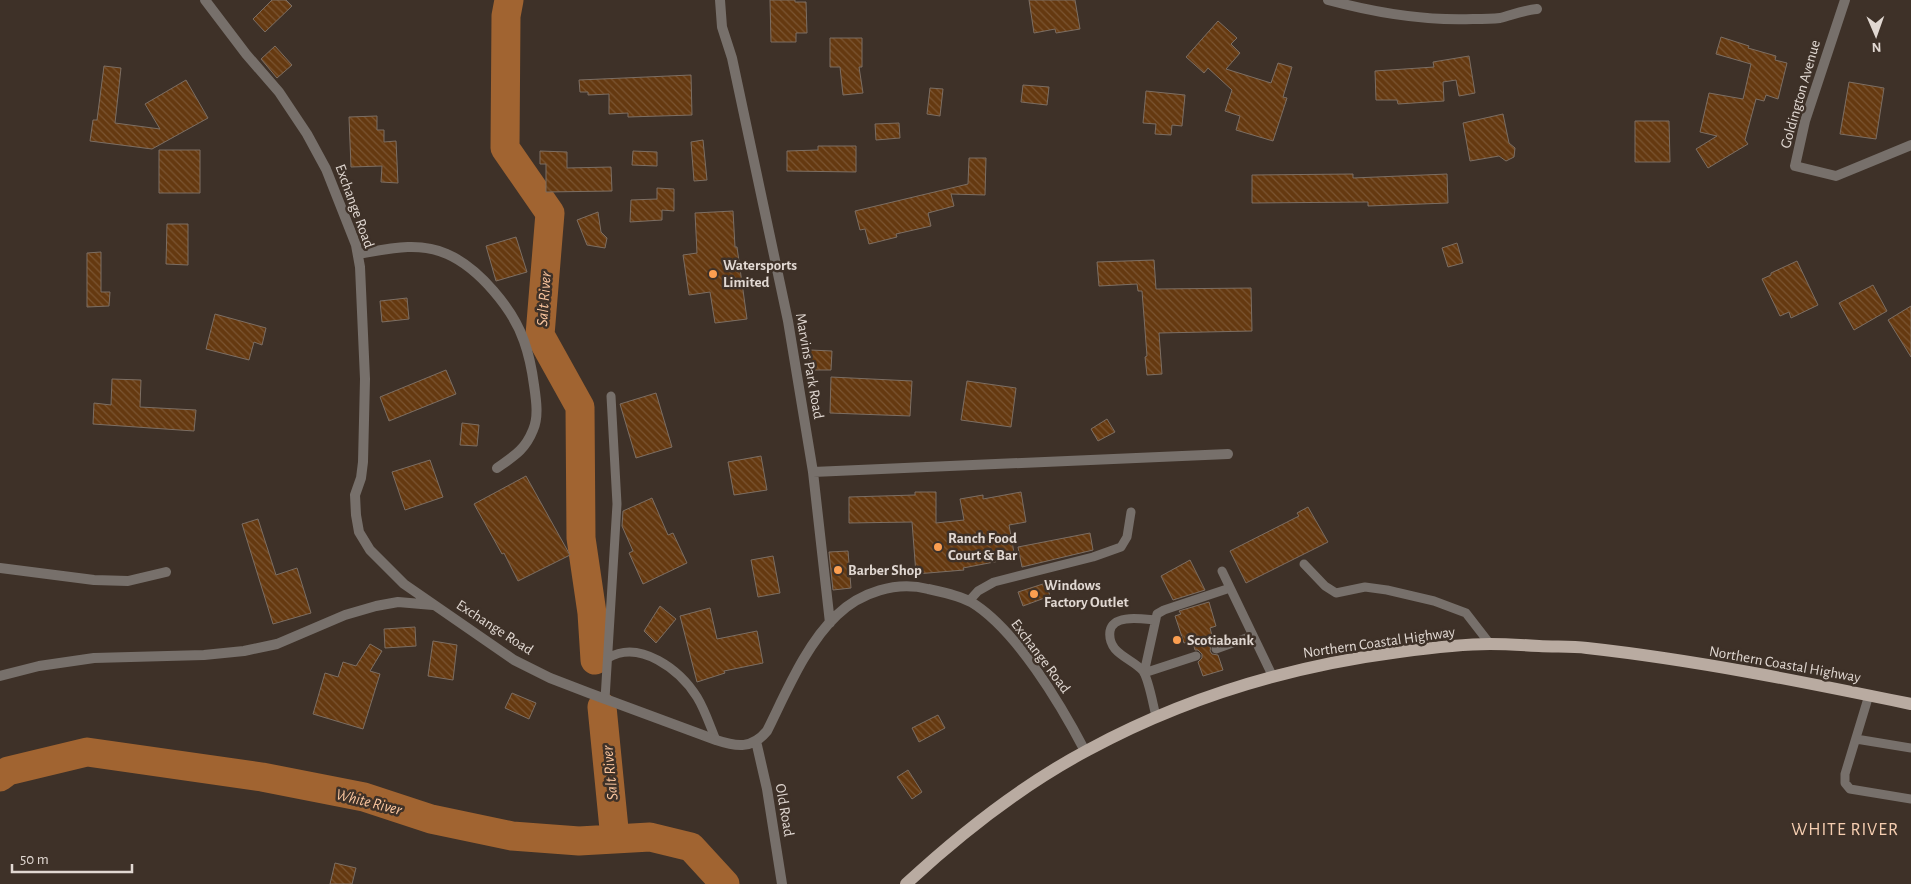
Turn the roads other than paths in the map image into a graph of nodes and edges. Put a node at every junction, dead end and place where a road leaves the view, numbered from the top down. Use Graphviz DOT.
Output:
graph roads {
  1 [pos="205,0"];
  2 [pos="720,0"];
  3 [pos="1328,0"];
  4 [pos="1845,0"];
  5 [pos="1537,9"];
  6 [pos="1911,145"];
  7 [pos="358,254"];
  8 [pos="611,396"];
  9 [pos="1228,454"];
  10 [pos="497,468"];
  11 [pos="813,472"];
  12 [pos="1131,512"];
  13 [pos="1304,564"];
  14 [pos="0,568"];
  15 [pos="1222,571"];
  16 [pos="166,572"];
  17 [pos="1230,588"];
  18 [pos="969,601"];
  19 [pos="434,605"];
  20 [pos="1155,620"];
  21 [pos="830,623"];
  22 [pos="1252,636"];
  23 [pos="1490,644"];
  24 [pos="1216,649"];
  25 [pos="1196,656"];
  26 [pos="608,658"];
  27 [pos="1144,672"];
  28 [pos="0,676"];
  29 [pos="1272,677"];
  30 [pos="1869,695"];
  31 [pos="605,699"];
  32 [pos="1911,704"];
  33 [pos="1156,716"];
  34 [pos="1856,739"];
  35 [pos="716,740"];
  36 [pos="756,741"];
  37 [pos="1911,748"];
  38 [pos="1085,751"];
  39 [pos="1911,799"];
  40 [pos="782,884"];
  41 [pos="906,884"];
  1 -- 7 [label="street, Exchange Road"];
  2 -- 11 [label="street, Marvins Park Road"];
  3 -- 5 [label="street"];
  4 -- 6 [label="street, Goldington Avenue"];
  7 -- 10 [label="street"];
  7 -- 19 [label="street, Exchange Road"];
  8 -- 26 [label="lane"];
  9 -- 11 [label="street"];
  11 -- 21 [label="street, Marvins Park Road"];
  12 -- 18 [label="lane"];
  13 -- 23 [label="lane"];
  14 -- 16 [label="street"];
  15 -- 17 [label="lane"];
  17 -- 20 [label="lane"];
  17 -- 22 [label="lane"];
  18 -- 21 [label="street, Exchange Road"];
  18 -- 38 [label="street, Exchange Road"];
  19 -- 28 [label="street"];
  19 -- 31 [label="street, Exchange Road"];
  20 -- 27 [label="lane"];
  20 -- 27 [label="lane"];
  21 -- 36 [label="street, Exchange Road"];
  22 -- 24 [label="lane"];
  22 -- 29 [label="lane"];
  23 -- 29 [label="main road, Northern Coastal Highway"];
  23 -- 30 [label="main road, Northern Coastal Highway"];
  25 -- 27 [label="lane"];
  26 -- 31 [label="lane"];
  26 -- 35 [label="lane"];
  27 -- 33 [label="lane"];
  29 -- 33 [label="main road, Northern Coastal Highway"];
  30 -- 32 [label="main road, Northern Coastal Highway"];
  30 -- 34 [label="lane"];
  31 -- 35 [label="street, Exchange Road"];
  33 -- 38 [label="main road, Northern Coastal Highway"];
  34 -- 37 [label="lane"];
  34 -- 39 [label="lane"];
  35 -- 36 [label="street, Exchange Road"];
  36 -- 40 [label="street, Old Road"];
  38 -- 41 [label="main road, Northern Coastal Highway"];
}
